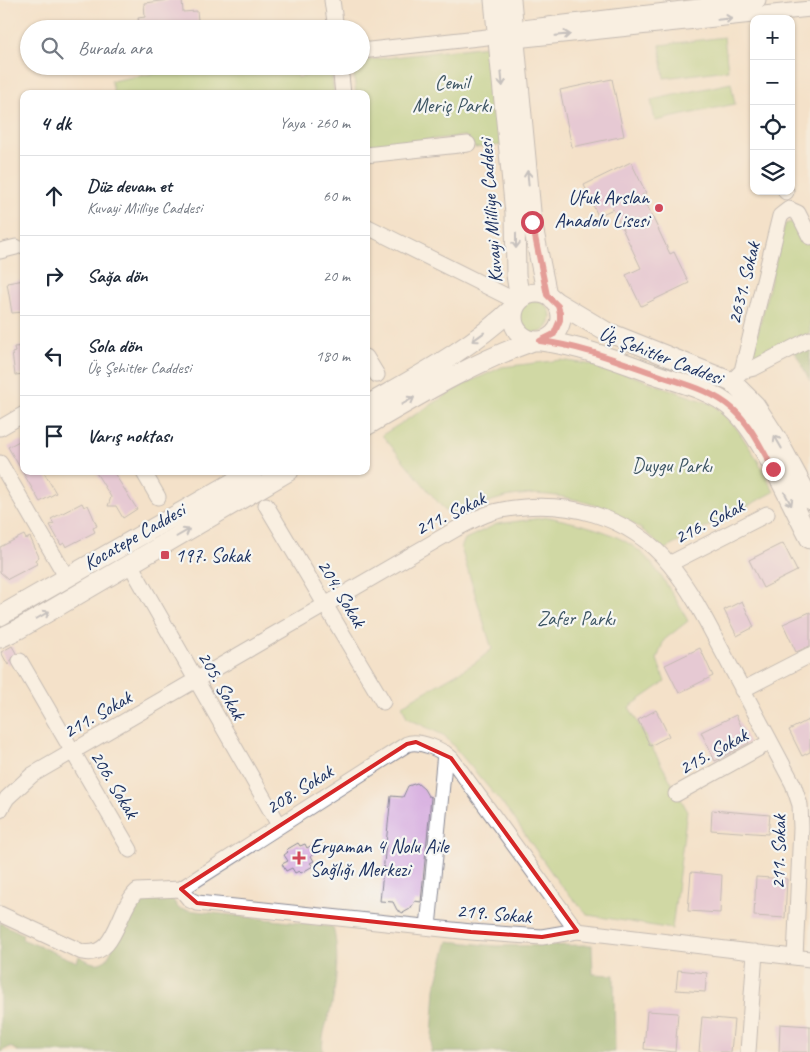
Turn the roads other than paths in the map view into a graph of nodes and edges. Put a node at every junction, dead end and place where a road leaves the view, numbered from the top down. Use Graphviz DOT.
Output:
graph roads {
  1 [pos="332,0"];
  2 [pos="494,0"];
  3 [pos="511,0"];
  4 [pos="758,0"];
  5 [pos="810,10"];
  6 [pos="776,15"];
  7 [pos="750,18"];
  8 [pos="335,20"];
  9 [pos="502,36"];
  10 [pos="370,50"];
  11 [pos="341,75"];
  12 [pos="343,90"];
  13 [pos="468,144"];
  14 [pos="370,154"];
  15 [pos="370,228"];
  16 [pos="810,237"];
  17 [pos="16,248"];
  18 [pos="0,251"];
  19 [pos="550,297"];
  20 [pos="518,302"];
  21 [pos="810,339"];
  22 [pos="537,341"];
  23 [pos="370,364"];
  24 [pos="377,375"];
  25 [pos="737,377"];
  26 [pos="370,404"];
  27 [pos="20,416"];
  28 [pos="370,424"];
  29 [pos="0,428"];
  30 [pos="0,463"];
  31 [pos="145,475"];
  32 [pos="246,475"];
  33 [pos="282,475"];
  34 [pos="158,497"];
  35 [pos="810,500"];
  36 [pos="266,506"];
  37 [pos="767,514"];
  38 [pos="810,539"];
  39 [pos="130,564"];
  40 [pos="669,564"];
  41 [pos="67,578"];
  42 [pos="326,604"];
  43 [pos="0,616"];
  44 [pos="0,638"];
  45 [pos="810,655"];
  46 [pos="20,661"];
  47 [pos="196,679"];
  48 [pos="742,690"];
  49 [pos="382,702"];
  50 [pos="770,742"];
  51 [pos="72,752"];
  52 [pos="444,753"];
  53 [pos="676,794"];
  54 [pos="805,804"];
  55 [pos="0,810"];
  56 [pos="279,825"];
  57 [pos="130,850"];
  58 [pos="181,889"];
  59 [pos="0,914"];
  60 [pos="428,927"];
  61 [pos="577,931"];
  62 [pos="755,952"];
  63 [pos="802,958"];
  64 [pos="748,1052"];
  1 -- 8 [label="street"];
  2 -- 9 [label="main road, Kuvayi Milliye Caddesi"];
  3 -- 9 [label="main road, Kuvayi Milliye Caddesi"];
  4 -- 9 [label="street"];
  5 -- 6 [label="street"];
  9 -- 7 [label="street, one-way"];
  9 -- 10 [label="street"];
  19 -- 9 [label="main road, Kuvayi Milliye Caddesi, one-way"];
  9 -- 20 [label="main road, Kuvayi Milliye Caddesi, one-way"];
  11 -- 12 [label="street"];
  13 -- 14 [label="street"];
  15 -- 20 [label="street"];
  16 -- 25 [label="street, 2631. Sokak"];
  17 -- 18 [label="street"];
  19 -- 20 [label="main road"];
  19 -- 22 [label="main road"];
  19 -- 25 [label="main road, Üç Şehitler Caddesi"];
  20 -- 22 [label="main road"];
  20 -- 26 [label="main road, one-way"];
  21 -- 25 [label="street"];
  28 -- 22 [label="main road, one-way"];
  22 -- 38 [label="main road, Üç Şehitler Caddesi, one-way"];
  23 -- 24 [label="street"];
  35 -- 25 [label="main road, Üç Şehitler Caddesi, one-way"];
  27 -- 29 [label="street"];
  30 -- 41 [label="street"];
  31 -- 34 [label="street"];
  32 -- 41 [label="main road, Kocatepe Caddesi"];
  39 -- 33 [label="main road, Kocatepe Caddesi, one-way"];
  36 -- 42 [label="street, 204. Sokak"];
  37 -- 40 [label="street, 216. Sokak"];
  44 -- 39 [label="main road, Kocatepe Caddesi, one-way"];
  39 -- 47 [label="street, 205. Sokak"];
  40 -- 42 [label="street, 211. Sokak"];
  40 -- 48 [label="street, 211. Sokak"];
  41 -- 43 [label="main road, Kocatepe Caddesi"];
  42 -- 47 [label="street, 211. Sokak"];
  42 -- 49 [label="street, 204. Sokak"];
  45 -- 48 [label="street"];
  46 -- 51 [label="street, 206. Sokak"];
  47 -- 51 [label="street, 211. Sokak"];
  47 -- 56 [label="street, 205. Sokak"];
  48 -- 50 [label="street, 211. Sokak"];
  50 -- 53 [label="street, 215. Sokak"];
  50 -- 54 [label="street, 211. Sokak"];
  51 -- 55 [label="street, 211. Sokak"];
  51 -- 57 [label="street, 206. Sokak"];
  52 -- 56 [label="street, 208. Sokak"];
  52 -- 60 [label="street"];
  52 -- 61 [label="street, 208. Sokak"];
  54 -- 63 [label="street, 211. Sokak"];
  56 -- 58 [label="street, 208. Sokak"];
  58 -- 59 [label="street"];
  58 -- 60 [label="street, 219. Sokak"];
  60 -- 61 [label="street, 219. Sokak"];
  61 -- 62 [label="street, 219. Sokak"];
  62 -- 63 [label="street, 219. Sokak"];
  62 -- 64 [label="street"];
}
